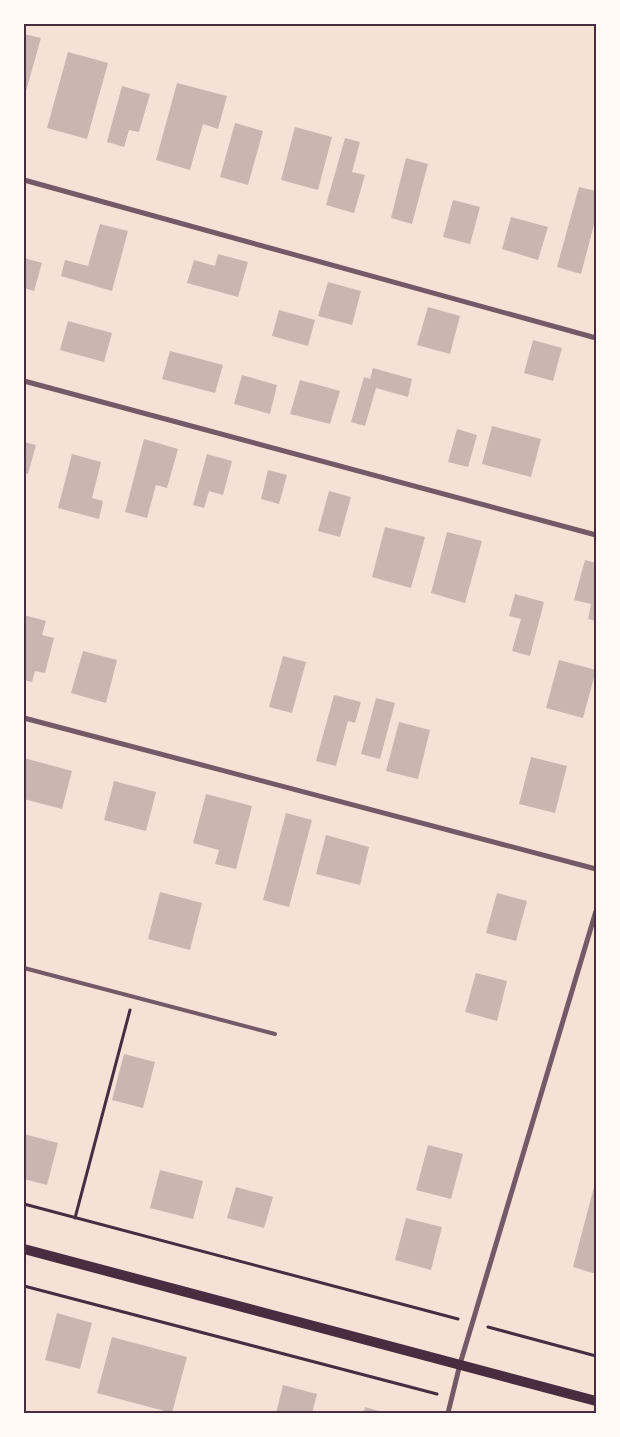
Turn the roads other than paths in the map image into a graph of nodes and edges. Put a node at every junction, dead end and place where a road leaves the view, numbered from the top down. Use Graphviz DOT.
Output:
graph roads {
  1 [pos="24,180"];
  2 [pos="596,338"];
  3 [pos="24,381"];
  4 [pos="596,535"];
  5 [pos="24,718"];
  6 [pos="596,869"];
  7 [pos="596,911"];
  8 [pos="24,968"];
  9 [pos="275,1034"];
  10 [pos="24,1249"];
  11 [pos="460,1364"];
  12 [pos="596,1401"];
  13 [pos="448,1413"];
  1 -- 2 [label="street"];
  3 -- 4 [label="street"];
  5 -- 6 [label="street"];
  7 -- 11 [label="street"];
  8 -- 9 [label="lane"];
  10 -- 11 [label="main road"];
  11 -- 12 [label="main road"];
  11 -- 13 [label="street"];
}
